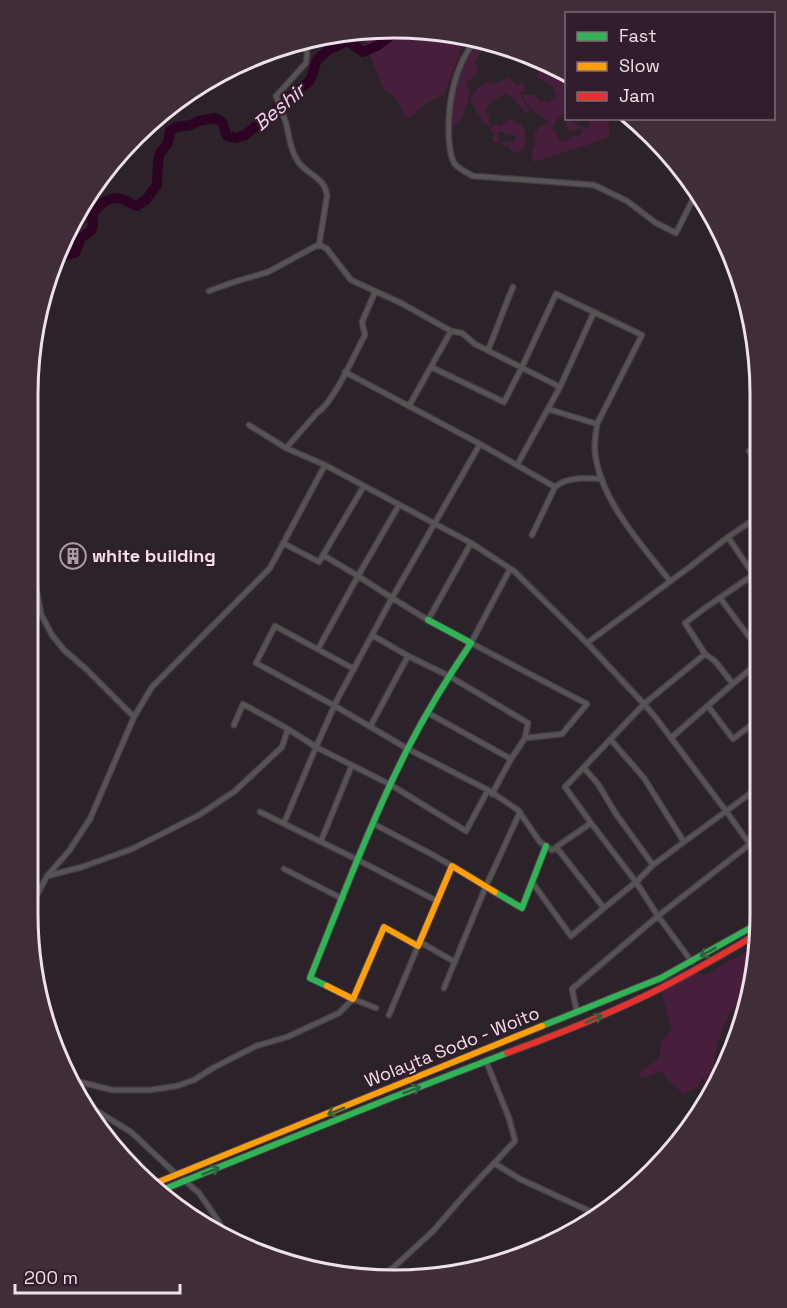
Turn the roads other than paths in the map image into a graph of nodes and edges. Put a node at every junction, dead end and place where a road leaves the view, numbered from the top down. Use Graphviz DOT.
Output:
graph roads {
  1 [pos="471,46"];
  2 [pos="306,49"];
  3 [pos="692,200"];
  4 [pos="319,245"];
  5 [pos="513,287"];
  6 [pos="209,291"];
  7 [pos="375,292"];
  8 [pos="594,312"];
  9 [pos="451,331"];
  10 [pos="488,350"];
  11 [pos="431,367"];
  12 [pos="522,367"];
  13 [pos="345,372"];
  14 [pos="560,387"];
  15 [pos="409,406"];
  16 [pos="548,408"];
  17 [pos="597,424"];
  18 [pos="249,425"];
  19 [pos="480,444"];
  20 [pos="286,448"];
  21 [pos="325,465"];
  22 [pos="518,465"];
  23 [pos="602,479"];
  24 [pos="364,486"];
  25 [pos="555,487"];
  26 [pos="399,505"];
  27 [pos="750,522"];
  28 [pos="435,524"];
  29 [pos="532,535"];
  30 [pos="728,537"];
  31 [pos="283,543"];
  32 [pos="471,543"];
  33 [pos="323,555"];
  34 [pos="510,569"];
  35 [pos="750,570"];
  36 [pos="358,576"];
  37 [pos="750,577"];
  38 [pos="670,581"];
  39 [pos="38,597"];
  40 [pos="392,598"];
  41 [pos="720,598"];
  42 [pos="428,620"];
  43 [pos="372,635"];
  44 [pos="750,638"];
  45 [pos="471,643"];
  46 [pos="587,643"];
  47 [pos="318,649"];
  48 [pos="705,654"];
  49 [pos="408,656"];
  50 [pos="354,669"];
  51 [pos="750,670"];
  52 [pos="449,676"];
  53 [pos="733,684"];
  54 [pos="644,704"];
  55 [pos="335,706"];
  56 [pos="708,706"];
  57 [pos="429,713"];
  58 [pos="134,717"];
  59 [pos="234,725"];
  60 [pos="750,726"];
  61 [pos="370,727"];
  62 [pos="288,729"];
  63 [pos="525,738"];
  64 [pos="671,738"];
  65 [pos="611,740"];
  66 [pos="316,747"];
  67 [pos="408,749"];
  68 [pos="511,759"];
  69 [pos="352,765"];
  70 [pos="584,768"];
  71 [pos="391,785"];
  72 [pos="490,792"];
  73 [pos="750,794"];
  74 [pos="726,811"];
  75 [pos="260,812"];
  76 [pos="520,812"];
  77 [pos="284,823"];
  78 [pos="591,823"];
  79 [pos="374,824"];
  80 [pos="321,841"];
  81 [pos="684,842"];
  82 [pos="750,844"];
  83 [pos="546,846"];
  84 [pos="556,847"];
  85 [pos="358,860"];
  86 [pos="452,866"];
  87 [pos="653,866"];
  88 [pos="284,869"];
  89 [pos="47,876"];
  90 [pos="532,882"];
  91 [pos="636,882"];
  92 [pos="486,886"];
  93 [pos="38,893"];
  94 [pos="343,899"];
  95 [pos="437,901"];
  96 [pos="604,908"];
  97 [pos="658,916"];
  98 [pos="749,928"];
  99 [pos="749,939"];
  100 [pos="419,944"];
  101 [pos="691,961"];
  102 [pos="455,962"];
  103 [pos="697,969"];
  104 [pos="444,988"];
  105 [pos="353,999"];
  106 [pos="376,1008"];
  107 [pos="577,1012"];
  108 [pos="389,1015"];
  109 [pos="555,1021"];
  110 [pos="560,1033"];
  111 [pos="486,1061"];
  112 [pos="79,1082"];
  113 [pos="96,1110"];
  114 [pos="494,1163"];
  115 [pos="178,1175"];
  116 [pos="185,1181"];
  117 [pos="159,1182"];
  118 [pos="167,1188"];
  119 [pos="590,1211"];
  120 [pos="221,1226"];
  121 [pos="390,1270"];
  1 -- 3 [label="street"];
  2 -- 4 [label="street"];
  4 -- 6 [label="street"];
  4 -- 7 [label="street"];
  5 -- 10 [label="street"];
  7 -- 9 [label="street"];
  7 -- 13 [label="street"];
  8 -- 12 [label="street"];
  8 -- 14 [label="street"];
  8 -- 17 [label="street"];
  9 -- 10 [label="street"];
  9 -- 11 [label="street"];
  10 -- 12 [label="street"];
  11 -- 12 [label="street"];
  11 -- 15 [label="street"];
  12 -- 14 [label="street"];
  13 -- 15 [label="street"];
  13 -- 20 [label="street"];
  14 -- 16 [label="street"];
  15 -- 19 [label="street"];
  16 -- 17 [label="street"];
  16 -- 22 [label="street"];
  17 -- 23 [label="street"];
  18 -- 20 [label="street"];
  19 -- 22 [label="street"];
  19 -- 28 [label="street"];
  20 -- 21 [label="street"];
  21 -- 24 [label="street"];
  21 -- 31 [label="street"];
  22 -- 25 [label="street"];
  23 -- 25 [label="street"];
  23 -- 38 [label="street"];
  24 -- 26 [label="street"];
  24 -- 33 [label="street"];
  25 -- 29 [label="street"];
  26 -- 28 [label="street"];
  26 -- 36 [label="street"];
  27 -- 30 [label="street"];
  28 -- 32 [label="street"];
  28 -- 40 [label="street"];
  30 -- 35 [label="street"];
  30 -- 38 [label="street"];
  31 -- 33 [label="street"];
  31 -- 58 [label="street"];
  32 -- 34 [label="street"];
  32 -- 42 [label="street"];
  33 -- 36 [label="street"];
  34 -- 45 [label="street"];
  34 -- 46 [label="street"];
  36 -- 40 [label="street"];
  36 -- 47 [label="street"];
  37 -- 41 [label="street"];
  38 -- 46 [label="street"];
  39 -- 58 [label="street"];
  40 -- 42 [label="street"];
  40 -- 43 [label="street"];
  41 -- 44 [label="street"];
  41 -- 48 [label="street"];
  42 -- 45 [label="main road"];
  43 -- 49 [label="street"];
  43 -- 50 [label="street"];
  45 -- 52 [label="main road"];
  45 -- 63 [label="street"];
  46 -- 54 [label="street"];
  47 -- 50 [label="street"];
  47 -- 55 [label="street"];
  48 -- 53 [label="street"];
  48 -- 54 [label="street"];
  49 -- 52 [label="street"];
  49 -- 61 [label="street"];
  50 -- 55 [label="street"];
  51 -- 53 [label="street"];
  52 -- 57 [label="main road"];
  52 -- 63 [label="street"];
  53 -- 56 [label="street"];
  54 -- 64 [label="street"];
  54 -- 65 [label="street"];
  55 -- 61 [label="street"];
  55 -- 66 [label="street"];
  56 -- 60 [label="street"];
  56 -- 64 [label="street"];
  57 -- 67 [label="main road"];
  57 -- 68 [label="street"];
  58 -- 89 [label="street"];
  59 -- 62 [label="street"];
  61 -- 67 [label="street"];
  62 -- 66 [label="street"];
  62 -- 89 [label="street"];
  63 -- 68 [label="street"];
  64 -- 74 [label="street"];
  65 -- 70 [label="street"];
  65 -- 81 [label="street"];
  66 -- 69 [label="street"];
  66 -- 77 [label="street"];
  67 -- 71 [label="main road"];
  67 -- 72 [label="street"];
  68 -- 72 [label="street"];
  69 -- 71 [label="street"];
  69 -- 80 [label="street"];
  70 -- 78 [label="street"];
  70 -- 87 [label="street"];
  71 -- 72 [label="street"];
  71 -- 79 [label="main road"];
  72 -- 76 [label="street"];
  73 -- 74 [label="street"];
  74 -- 81 [label="street"];
  74 -- 82 [label="street"];
  75 -- 77 [label="street"];
  76 -- 83 [label="street"];
  76 -- 92 [label="street"];
  77 -- 80 [label="street"];
  78 -- 84 [label="street"];
  78 -- 91 [label="street"];
  79 -- 85 [label="main road"];
  79 -- 86 [label="street"];
  80 -- 85 [label="street"];
  81 -- 87 [label="street"];
  82 -- 97 [label="street"];
  83 -- 84 [label="street"];
  83 -- 90 [label="main road"];
  84 -- 96 [label="street"];
  85 -- 94 [label="main road"];
  85 -- 95 [label="street"];
  86 -- 92 [label="main road"];
  86 -- 95 [label="main road"];
  87 -- 91 [label="street"];
  88 -- 94 [label="street"];
  89 -- 93 [label="street"];
  90 -- 92 [label="main road"];
  90 -- 96 [label="street"];
  91 -- 96 [label="street"];
  91 -- 97 [label="street"];
  92 -- 102 [label="street"];
  94 -- 105 [label="main road"];
  95 -- 100 [label="main road"];
  97 -- 101 [label="street"];
  97 -- 107 [label="street"];
  98 -- 101 [label="main road, Wolayta Sodo - Woito, one-way"];
  99 -- 103 [label="main road, Wolayta Sodo - Woito"];
  100 -- 102 [label="street"];
  100 -- 105 [label="main road"];
  100 -- 108 [label="street"];
  101 -- 103 [label="street"];
  101 -- 107 [label="main road, Wolayta Sodo - Woito"];
  102 -- 104 [label="street"];
  110 -- 103 [label="main road, Wolayta Sodo - Woito, one-way"];
  105 -- 106 [label="street"];
  105 -- 112 [label="street"];
  107 -- 109 [label="main road, Wolayta Sodo - Woito"];
  109 -- 110 [label="main road"];
  109 -- 115 [label="main road, Wolayta Sodo - Woito, one-way"];
  110 -- 111 [label="main road, Wolayta Sodo - Woito"];
  111 -- 114 [label="street"];
  116 -- 111 [label="main road, Wolayta Sodo - Woito, one-way"];
  113 -- 115 [label="street"];
  114 -- 119 [label="street"];
  114 -- 121 [label="street"];
  115 -- 116 [label="street"];
  115 -- 117 [label="main road, Wolayta Sodo - Woito"];
  116 -- 118 [label="main road, Wolayta Sodo - Woito"];
  116 -- 120 [label="street"];
}
